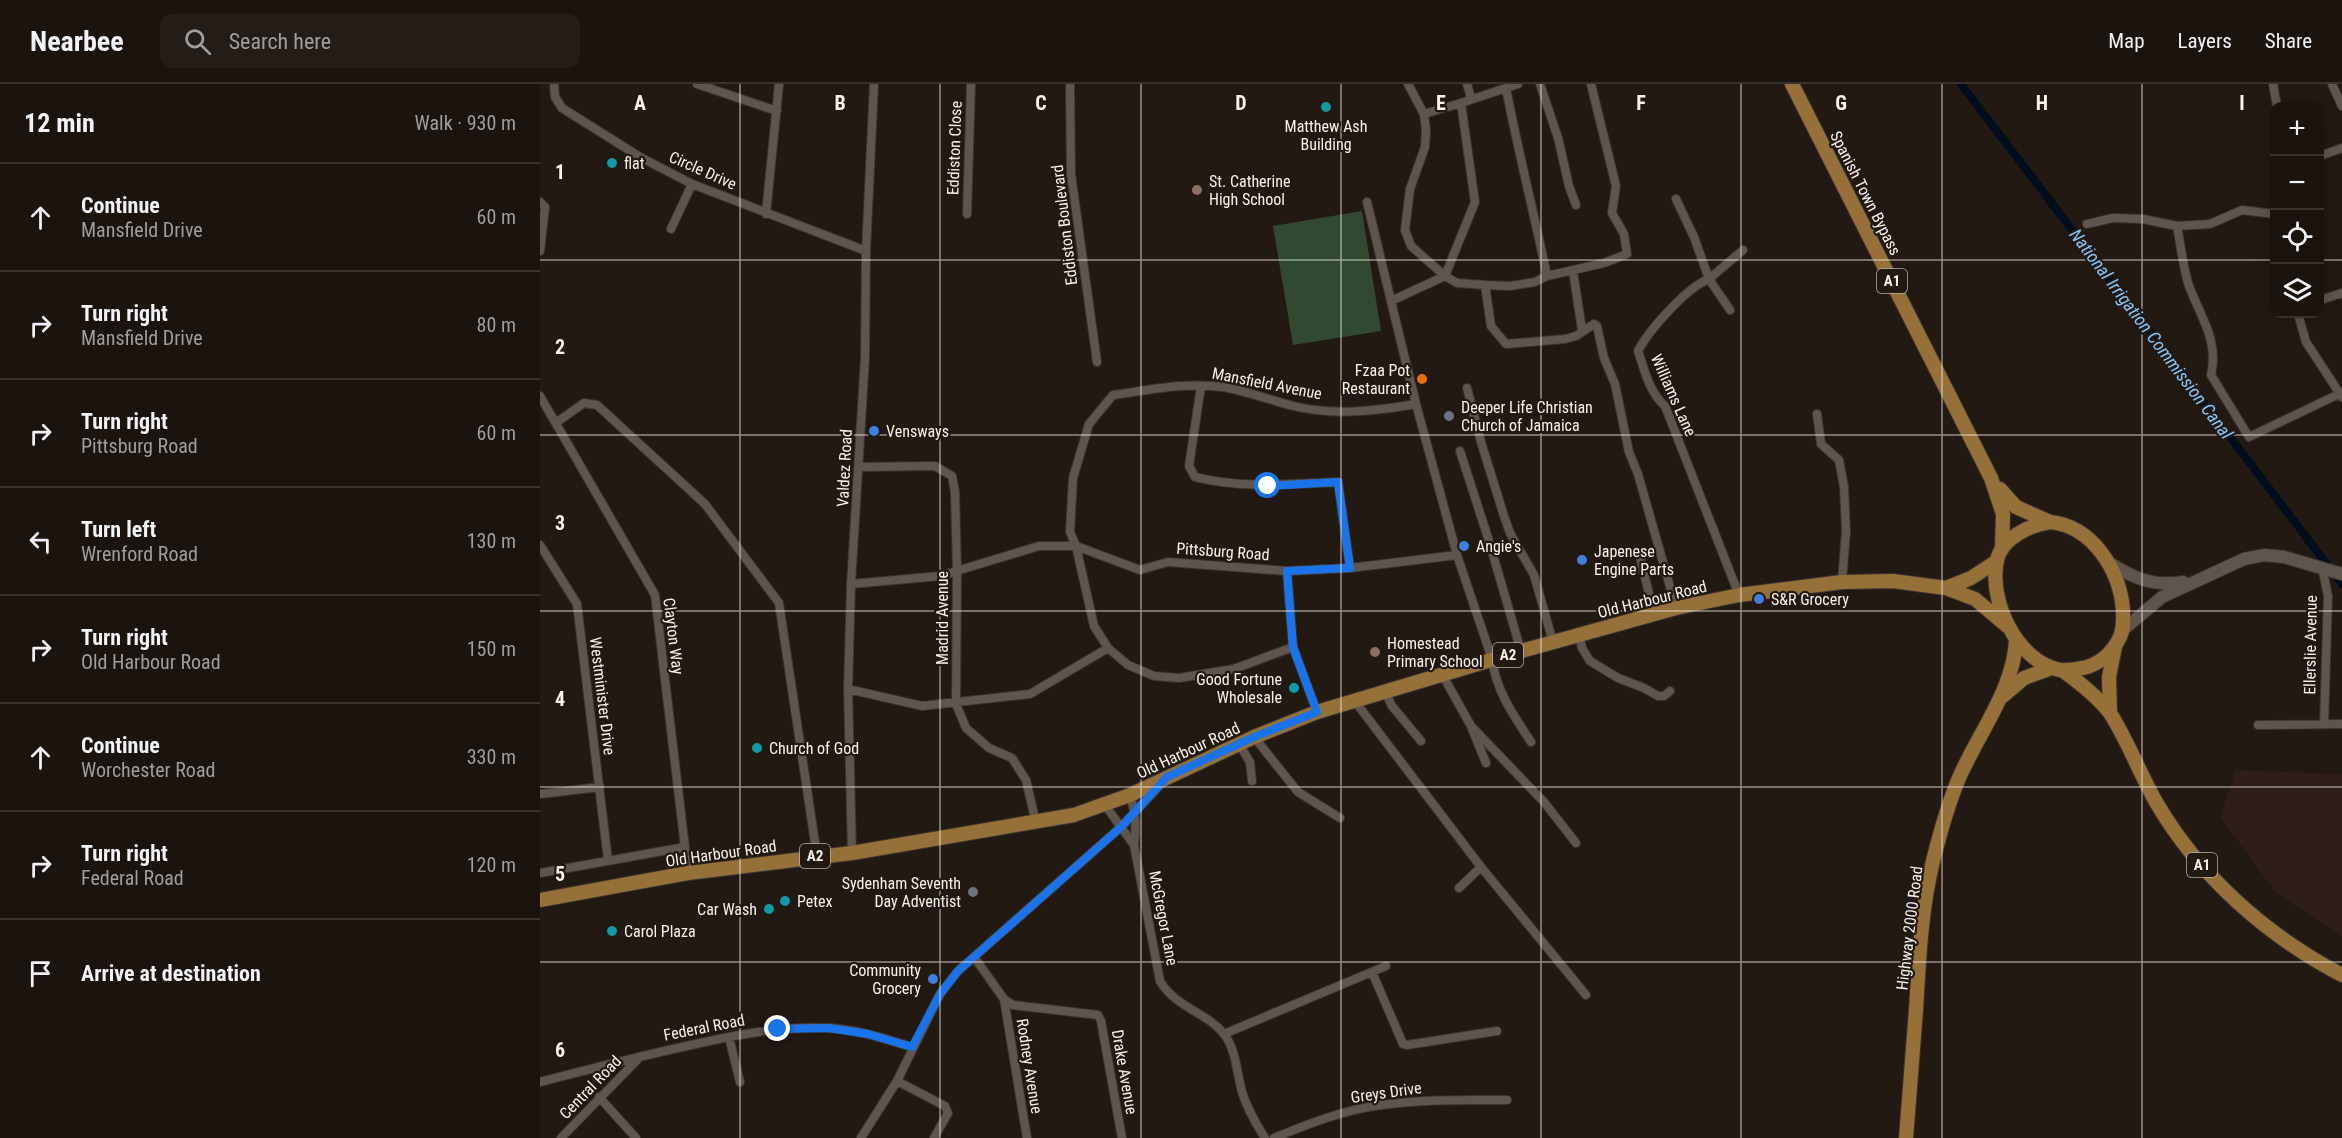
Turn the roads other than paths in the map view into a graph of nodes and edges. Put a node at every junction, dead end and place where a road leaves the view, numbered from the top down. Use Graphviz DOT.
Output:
graph roads {
  1 [pos="554,84"];
  2 [pos="697,84"];
  3 [pos="779,84"];
  4 [pos="873,84"];
  5 [pos="971,84"];
  6 [pos="1070,84"];
  7 [pos="1408,84"];
  8 [pos="1467,84"];
  9 [pos="1518,84"];
  10 [pos="1540,84"];
  11 [pos="1591,84"];
  12 [pos="1792,84"];
  13 [pos="2273,84"];
  14 [pos="2332,84"];
  15 [pos="1506,88"];
  16 [pos="1471,98"];
  17 [pos="2276,102"];
  18 [pos="1461,103"];
  19 [pos="2342,106"];
  20 [pos="777,111"];
  21 [pos="1424,114"];
  22 [pos="2342,148"];
  23 [pos="2324,154"];
  24 [pos="692,184"];
  25 [pos="1676,199"];
  26 [pos="540,202"];
  27 [pos="1367,202"];
  28 [pos="1576,205"];
  29 [pos="766,214"];
  30 [pos="967,214"];
  31 [pos="2270,214"];
  32 [pos="2087,224"];
  33 [pos="2177,226"];
  34 [pos="670,229"];
  35 [pos="540,250"];
  36 [pos="1743,250"];
  37 [pos="866,251"];
  38 [pos="1573,271"];
  39 [pos="1445,276"];
  40 [pos="1547,276"];
  41 [pos="1709,279"];
  42 [pos="1485,285"];
  43 [pos="2342,292"];
  44 [pos="2324,298"];
  45 [pos="1391,301"];
  46 [pos="1730,310"];
  47 [pos="2299,318"];
  48 [pos="1582,330"];
  49 [pos="1097,362"];
  50 [pos="1201,386"];
  51 [pos="1467,388"];
  52 [pos="540,396"];
  53 [pos="2341,396"];
  54 [pos="1416,404"];
  55 [pos="1817,414"];
  56 [pos="557,422"];
  57 [pos="1460,451"];
  58 [pos="859,467"];
  59 [pos="1991,478"];
  60 [pos="2050,522"];
  61 [pos="540,545"];
  62 [pos="1076,546"];
  63 [pos="1639,554"];
  64 [pos="1458,555"];
  65 [pos="2000,555"];
  66 [pos="2108,562"];
  67 [pos="2320,567"];
  68 [pos="1350,568"];
  69 [pos="957,571"];
  70 [pos="1287,571"];
  71 [pos="2338,573"];
  72 [pos="2196,580"];
  73 [pos="1842,582"];
  74 [pos="851,584"];
  75 [pos="1946,588"];
  76 [pos="1739,595"];
  77 [pos="1676,608"];
  78 [pos="1654,614"];
  79 [pos="2007,626"];
  80 [pos="2124,629"];
  81 [pos="1579,635"];
  82 [pos="2016,639"];
  83 [pos="1553,642"];
  84 [pos="1293,647"];
  85 [pos="2115,647"];
  86 [pos="1108,648"];
  87 [pos="1521,651"];
  88 [pos="1492,659"];
  89 [pos="2057,669"];
  90 [pos="1442,674"];
  91 [pos="848,689"];
  92 [pos="1670,691"];
  93 [pos="1385,692"];
  94 [pos="1999,699"];
  95 [pos="1354,700"];
  96 [pos="956,704"];
  97 [pos="1317,712"];
  98 [pos="2110,713"];
  99 [pos="2324,724"];
  100 [pos="2342,724"];
  101 [pos="2258,725"];
  102 [pos="1471,726"];
  103 [pos="1254,737"];
  104 [pos="1421,741"];
  105 [pos="1531,742"];
  106 [pos="1239,744"];
  107 [pos="1486,764"];
  108 [pos="1167,777"];
  109 [pos="1252,781"];
  110 [pos="600,787"];
  111 [pos="540,794"];
  112 [pos="1130,795"];
  113 [pos="1105,805"];
  114 [pos="1136,813"];
  115 [pos="1340,818"];
  116 [pos="1036,823"];
  117 [pos="1121,827"];
  118 [pos="1576,843"];
  119 [pos="1134,845"];
  120 [pos="685,847"];
  121 [pos="852,853"];
  122 [pos="817,856"];
  123 [pos="608,860"];
  124 [pos="1481,867"];
  125 [pos="540,873"];
  126 [pos="688,873"];
  127 [pos="1459,888"];
  128 [pos="540,900"];
  129 [pos="974,957"];
  130 [pos="1386,966"];
  131 [pos="1372,972"];
  132 [pos="2342,975"];
  133 [pos="1586,996"];
  134 [pos="1004,999"];
  135 [pos="1497,1031"];
  136 [pos="1224,1034"];
  137 [pos="729,1036"];
  138 [pos="912,1047"];
  139 [pos="641,1056"];
  140 [pos="897,1081"];
  141 [pos="540,1082"];
  142 [pos="740,1082"];
  143 [pos="599,1097"];
  144 [pos="1507,1100"];
  145 [pos="567,1136"];
  146 [pos="636,1138"];
  147 [pos="861,1138"];
  148 [pos="934,1138"];
  149 [pos="1026,1138"];
  150 [pos="1122,1138"];
  151 [pos="1265,1138"];
  152 [pos="1274,1138"];
  153 [pos="1906,1138"];
  1 -- 24 [label="street, Circle Drive"];
  2 -- 20 [label="street"];
  3 -- 20 [label="street"];
  4 -- 37 [label="street, Valdez Road"];
  5 -- 30 [label="street, Eddiston Close"];
  6 -- 49 [label="street, Eddiston Boulevard"];
  7 -- 21 [label="street"];
  8 -- 16 [label="street"];
  9 -- 15 [label="street"];
  10 -- 28 [label="street"];
  11 -- 38 [label="street"];
  12 -- 59 [label="main road, Spanish Town Bypass / A1"];
  13 -- 17 [label="street"];
  14 -- 19 [label="street"];
  15 -- 16 [label="street"];
  15 -- 40 [label="street"];
  16 -- 18 [label="street"];
  18 -- 21 [label="street"];
  18 -- 39 [label="street"];
  20 -- 29 [label="street"];
  21 -- 39 [label="street"];
  22 -- 23 [label="street"];
  24 -- 29 [label="street, Circle Drive"];
  24 -- 34 [label="street"];
  25 -- 41 [label="street"];
  26 -- 35 [label="street"];
  27 -- 45 [label="street"];
  29 -- 37 [label="street, Circle Drive"];
  31 -- 33 [label="street"];
  32 -- 33 [label="street"];
  33 -- 53 [label="street"];
  36 -- 41 [label="street"];
  37 -- 58 [label="street, Valdez Road"];
  38 -- 40 [label="street"];
  38 -- 48 [label="street"];
  39 -- 42 [label="street"];
  39 -- 45 [label="street"];
  40 -- 42 [label="street"];
  41 -- 46 [label="street"];
  41 -- 76 [label="street, Williams Lane"];
  42 -- 48 [label="street"];
  43 -- 44 [label="street"];
  45 -- 54 [label="street"];
  47 -- 53 [label="street"];
  48 -- 77 [label="street"];
  50 -- 54 [label="street, Mansfield Avenue"];
  50 -- 62 [label="street, Mansfield Avenue"];
  50 -- 68 [label="street"];
  51 -- 83 [label="street"];
  52 -- 56 [label="street, Clayton Way"];
  54 -- 64 [label="street"];
  55 -- 73 [label="street"];
  56 -- 120 [label="street, Clayton Way"];
  56 -- 122 [label="street"];
  57 -- 87 [label="street"];
  58 -- 69 [label="street, Madrid Avenue"];
  58 -- 74 [label="street, Valdez Road"];
  59 -- 60 [label="main road, Spanish Town Bypass / A1"];
  59 -- 65 [label="main road, Spanish Town Bypass / A1"];
  60 -- 65 [label="main road"];
  60 -- 66 [label="main road, A1"];
  61 -- 110 [label="street, Westminister Drive"];
  62 -- 69 [label="street, Pittsburg Road"];
  62 -- 70 [label="street, Pittsburg Road"];
  62 -- 86 [label="street, Mansfield Avenue"];
  63 -- 78 [label="street"];
  64 -- 68 [label="street, Pittsburg Road"];
  64 -- 88 [label="street"];
  65 -- 75 [label="main road"];
  65 -- 79 [label="main road, A1"];
  66 -- 72 [label="main road"];
  66 -- 80 [label="main road, A1"];
  67 -- 71 [label="main road"];
  67 -- 72 [label="main road"];
  67 -- 99 [label="street, Ellerslie Avenue"];
  68 -- 70 [label="street, Pittsburg Road"];
  69 -- 74 [label="street, Pittsburg Road"];
  69 -- 96 [label="street, Madrid Avenue"];
  70 -- 84 [label="street"];
  72 -- 80 [label="main road"];
  73 -- 75 [label="main road, Old Harbour Road / A2"];
  73 -- 76 [label="main road, Old Harbour Road / A2"];
  74 -- 91 [label="street, Valdez Road"];
  75 -- 79 [label="main road, Old Harbour Road / A2"];
  76 -- 77 [label="main road, Old Harbour Road / A2"];
  77 -- 78 [label="main road, Old Harbour Road / A2"];
  78 -- 81 [label="main road, Old Harbour Road / A2"];
  79 -- 82 [label="main road, A1"];
  80 -- 85 [label="main road, A1"];
  81 -- 83 [label="main road, Old Harbour Road / A2"];
  81 -- 92 [label="street"];
  82 -- 89 [label="main road, A1"];
  82 -- 94 [label="main road, Highway 2000 Road"];
  83 -- 87 [label="main road, Old Harbour Road / A2"];
  84 -- 86 [label="street, Mansfield Avenue"];
  84 -- 97 [label="street"];
  85 -- 89 [label="main road, A1"];
  85 -- 98 [label="main road, A1"];
  86 -- 96 [label="street"];
  87 -- 88 [label="main road, Old Harbour Road / A2"];
  88 -- 90 [label="main road, Old Harbour Road / A2"];
  88 -- 105 [label="street"];
  89 -- 94 [label="main road, Highway 2000 Road"];
  89 -- 98 [label="main road, A1"];
  90 -- 93 [label="main road, Old Harbour Road / A2"];
  90 -- 102 [label="street"];
  91 -- 96 [label="street"];
  91 -- 121 [label="street, Valdez Road"];
  93 -- 95 [label="main road, Old Harbour Road / A2"];
  93 -- 104 [label="street"];
  94 -- 153 [label="main road, Highway 2000 Road"];
  95 -- 97 [label="main road, Old Harbour Road / A2"];
  95 -- 124 [label="street"];
  96 -- 116 [label="street, Madrid Avenue"];
  97 -- 103 [label="main road, Old Harbour Road / A2"];
  98 -- 132 [label="main road, A1"];
  99 -- 100 [label="street"];
  99 -- 101 [label="street"];
  102 -- 107 [label="street"];
  102 -- 118 [label="street"];
  103 -- 106 [label="main road, Old Harbour Road / A2"];
  103 -- 115 [label="street"];
  106 -- 108 [label="main road, Old Harbour Road / A2"];
  106 -- 109 [label="street"];
  108 -- 112 [label="main road, Old Harbour Road / A2"];
  108 -- 114 [label="street"];
  110 -- 111 [label="street"];
  110 -- 123 [label="street, Westminister Drive"];
  112 -- 113 [label="main road, Old Harbour Road / A2"];
  112 -- 114 [label="street"];
  113 -- 116 [label="main road, Old Harbour Road / A2"];
  113 -- 117 [label="street, McGregor Lane"];
  114 -- 117 [label="street"];
  114 -- 119 [label="street, McGregor Lane"];
  116 -- 121 [label="main road, Old Harbour Road / A2"];
  117 -- 119 [label="street, McGregor Lane"];
  117 -- 129 [label="street"];
  119 -- 136 [label="street, McGregor Lane"];
  120 -- 123 [label="street"];
  120 -- 126 [label="street, Clayton Way"];
  121 -- 122 [label="main road, Old Harbour Road / A2"];
  122 -- 126 [label="main road, Old Harbour Road / A2"];
  123 -- 125 [label="street"];
  124 -- 127 [label="street"];
  124 -- 133 [label="street"];
  126 -- 128 [label="main road, Old Harbour Road / A2"];
  129 -- 134 [label="street"];
  129 -- 138 [label="street"];
  130 -- 131 [label="street"];
  131 -- 135 [label="street"];
  131 -- 136 [label="street"];
  134 -- 149 [label="street, Rodney Avenue"];
  134 -- 150 [label="street, Drake Avenue"];
  136 -- 151 [label="street"];
  137 -- 138 [label="street, Federal Road"];
  137 -- 139 [label="street, Federal Road"];
  137 -- 142 [label="street"];
  138 -- 140 [label="street"];
  139 -- 141 [label="street, Federal Road"];
  139 -- 143 [label="street, Central Road"];
  140 -- 147 [label="street"];
  140 -- 148 [label="street"];
  143 -- 145 [label="street, Central Road"];
  143 -- 146 [label="street"];
  144 -- 152 [label="street, Greys Drive"];
}
